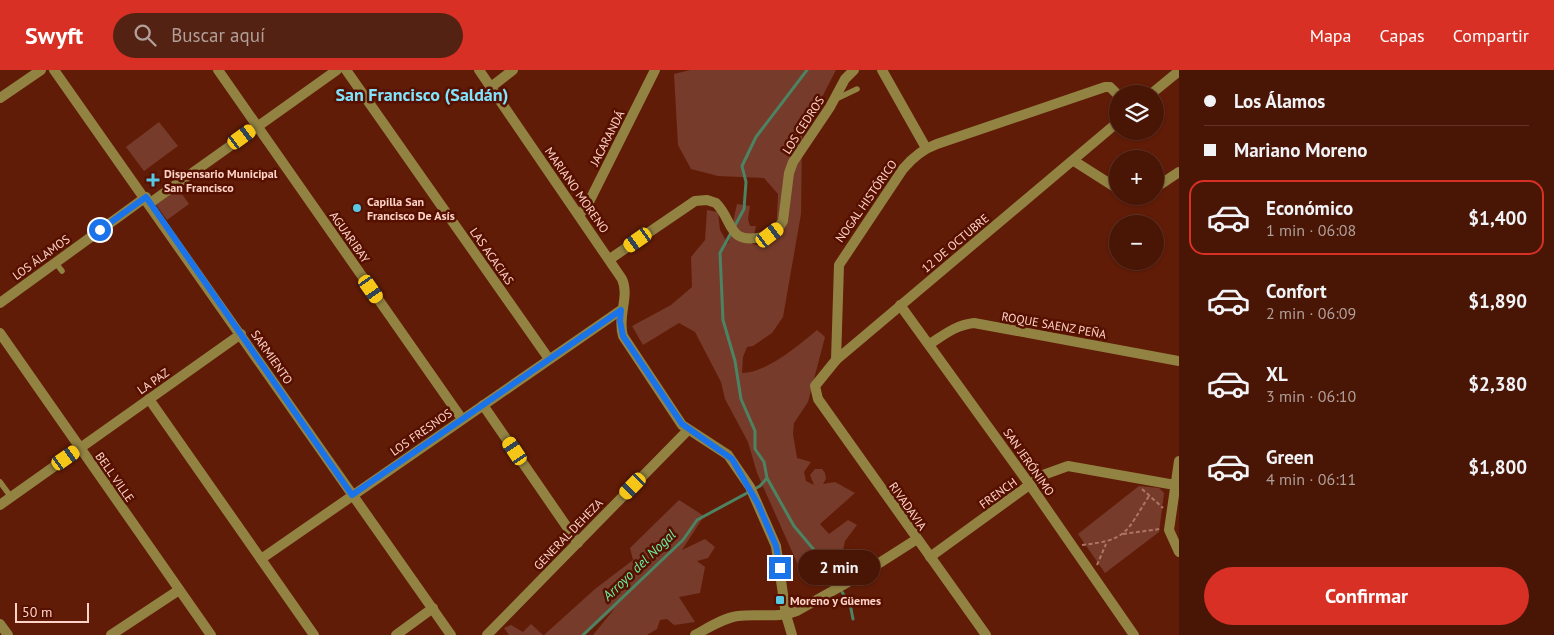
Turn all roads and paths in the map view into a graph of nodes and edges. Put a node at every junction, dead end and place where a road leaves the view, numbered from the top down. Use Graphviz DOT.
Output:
graph roads {
  1 [pos="41,70"];
  2 [pos="54,70"];
  3 [pos="218,70"];
  4 [pos="337,70"];
  5 [pos="346,70"];
  6 [pos="479,70"];
  7 [pos="512,70"];
  8 [pos="656,70"];
  9 [pos="854,70"];
  10 [pos="882,70"];
  11 [pos="1179,70"];
  12 [pos="1162,85"];
  13 [pos="491,87"];
  14 [pos="1109,87"];
  15 [pos="857,89"];
  16 [pos="0,98"];
  17 [pos="834,100"];
  18 [pos="258,126"];
  19 [pos="1109,130"];
  20 [pos="926,148"];
  21 [pos="1074,160"];
  22 [pos="1179,172"];
  23 [pos="1164,182"];
  24 [pos="1109,183"];
  25 [pos="148,200"];
  26 [pos="579,214"];
  27 [pos="610,259"];
  28 [pos="55,262"];
  29 [pos="62,271"];
  30 [pos="0,303"];
  31 [pos="900,305"];
  32 [pos="621,310"];
  33 [pos="0,333"];
  34 [pos="241,334"];
  35 [pos="930,344"];
  36 [pos="549,359"];
  37 [pos="836,360"];
  38 [pos="1179,361"];
  39 [pos="815,389"];
  40 [pos="149,398"];
  41 [pos="483,405"];
  42 [pos="462,419"];
  43 [pos="688,430"];
  44 [pos="80,449"];
  45 [pos="1179,461"];
  46 [pos="1130,477"];
  47 [pos="0,482"];
  48 [pos="1030,485"];
  49 [pos="1175,485"];
  50 [pos="352,495"];
  51 [pos="1149,496"];
  52 [pos="11,497"];
  53 [pos="0,505"];
  54 [pos="1170,515"];
  55 [pos="1169,530"];
  56 [pos="1123,534"];
  57 [pos="917,539"];
  58 [pos="578,543"];
  59 [pos="1106,543"];
  60 [pos="1072,546"];
  61 [pos="1179,552"];
  62 [pos="930,557"];
  63 [pos="261,559"];
  64 [pos="1094,577"];
  65 [pos="179,590"];
  66 [pos="433,608"];
  67 [pos="786,615"];
  68 [pos="0,624"];
  69 [pos="8,635"];
  70 [pos="111,635"];
  71 [pos="211,635"];
  72 [pos="314,635"];
  73 [pos="396,635"];
  74 [pos="451,635"];
  75 [pos="487,635"];
  76 [pos="695,635"];
  77 [pos="792,635"];
  78 [pos="986,635"];
  79 [pos="1134,635"];
  1 -- 16 [label="street"];
  2 -- 25 [label="street, SARMIENTO"];
  3 -- 18 [label="street, AGUARIBAY"];
  4 -- 18 [label="street, LOS ÁLAMOS"];
  5 -- 36 [label="street, LAS ACACIAS"];
  6 -- 13 [label="street, MARIANO MORENO"];
  7 -- 13 [label="street"];
  8 -- 26 [label="street, JACARANDÁ"];
  9 -- 17 [label="street, LOS CEDROS"];
  10 -- 20 [label="street"];
  11 -- 12 [label="street"];
  13 -- 26 [label="street, MARIANO MORENO"];
  14 -- 20 [label="street, NOGAL HISTÓRICO"];
  15 -- 17 [label="lane"];
  17 -- 27 [label="street, LOS CEDROS"];
  18 -- 25 [label="street, LOS ÁLAMOS"];
  18 -- 42 [label="street, AGUARIBAY"];
  19 -- 21 [label="street, 12 DE OCTUBRE"];
  20 -- 37 [label="street, NOGAL HISTÓRICO"];
  21 -- 24 [label="street"];
  21 -- 31 [label="street, 12 DE OCTUBRE"];
  22 -- 23 [label="street"];
  25 -- 28 [label="street, LOS ÁLAMOS"];
  25 -- 34 [label="street, SARMIENTO"];
  26 -- 27 [label="street, MARIANO MORENO"];
  27 -- 32 [label="street, MARIANO MORENO"];
  28 -- 29 [label="lane"];
  28 -- 30 [label="street, LOS ÁLAMOS"];
  31 -- 35 [label="street, SAN JERÓNIMO"];
  31 -- 37 [label="street, 12 DE OCTUBRE"];
  32 -- 36 [label="street, LOS FRESNOS"];
  32 -- 43 [label="street, MARIANO MORENO"];
  33 -- 44 [label="street, BELL VILLE"];
  34 -- 40 [label="street, LA PAZ"];
  34 -- 50 [label="street, SARMIENTO"];
  35 -- 38 [label="street, ROQUE SAENZ PEÑA"];
  35 -- 48 [label="street, SAN JERÓNIMO"];
  36 -- 41 [label="street, LOS FRESNOS"];
  37 -- 39 [label="street, 12 DE OCTUBRE"];
  39 -- 57 [label="street, RIVADAVIA"];
  40 -- 44 [label="street, LA PAZ"];
  40 -- 63 [label="street"];
  41 -- 42 [label="street, LOS FRESNOS"];
  41 -- 58 [label="street"];
  42 -- 50 [label="street, LOS FRESNOS"];
  43 -- 58 [label="street, GENERAL DEHEZA"];
  43 -- 67 [label="street, MARIANO MORENO"];
  44 -- 52 [label="street, LA PAZ"];
  44 -- 65 [label="street, BELL VILLE"];
  45 -- 49 [label="street"];
  46 -- 48 [label="street, FRENCH"];
  46 -- 49 [label="street, FRENCH"];
  46 -- 51 [label="path"];
  47 -- 52 [label="lane"];
  48 -- 60 [label="street, SAN JERÓNIMO"];
  48 -- 62 [label="street, FRENCH"];
  49 -- 54 [label="street"];
  50 -- 63 [label="street, LOS FRESNOS"];
  50 -- 66 [label="street, SARMIENTO"];
  51 -- 54 [label="path"];
  51 -- 56 [label="path"];
  52 -- 53 [label="street, LA PAZ"];
  54 -- 55 [label="street"];
  55 -- 56 [label="path"];
  55 -- 61 [label="street"];
  56 -- 59 [label="path"];
  57 -- 62 [label="street, RIVADAVIA"];
  57 -- 67 [label="street"];
  58 -- 75 [label="street, GENERAL DEHEZA"];
  59 -- 60 [label="path"];
  59 -- 64 [label="path"];
  60 -- 64 [label="street, SAN JERÓNIMO"];
  62 -- 78 [label="street, RIVADAVIA"];
  63 -- 72 [label="street"];
  64 -- 79 [label="street, SAN JERÓNIMO"];
  65 -- 70 [label="street"];
  65 -- 71 [label="street, BELL VILLE"];
  66 -- 73 [label="street"];
  66 -- 74 [label="street, SARMIENTO"];
  67 -- 76 [label="street"];
  67 -- 77 [label="street, MARIANO MORENO"];
  68 -- 69 [label="street"];
}
